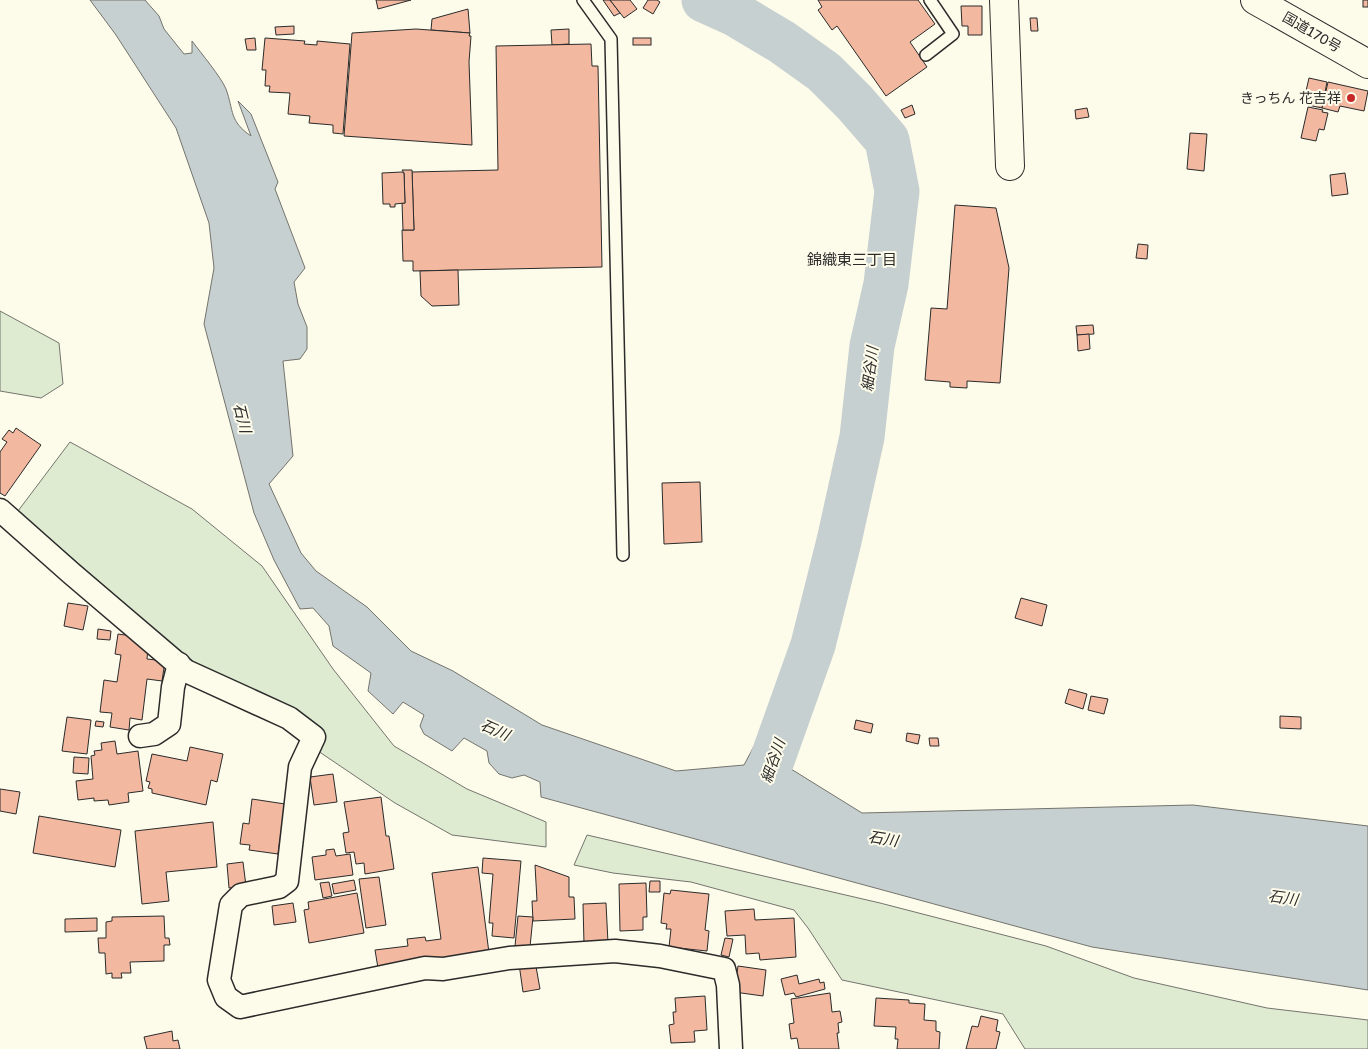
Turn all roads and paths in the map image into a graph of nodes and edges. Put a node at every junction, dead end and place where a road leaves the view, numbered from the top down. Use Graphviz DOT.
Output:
graph roads {
  1 [pos="583,0"];
  2 [pos="930,0"];
  3 [pos="1004,0"];
  4 [pos="1255,0"];
  5 [pos="926,55"];
  6 [pos="1368,64"];
  7 [pos="1010,166"];
  8 [pos="0,510"];
  9 [pos="623,556"];
  10 [pos="178,664"];
  11 [pos="140,736"];
  12 [pos="731,1049"];
  1 -- 9 [label="lane"];
  2 -- 5 [label="lane"];
  3 -- 7 [label="main road"];
  4 -- 6 [label="main road, 国道170号"];
  8 -- 10 [label="street"];
  10 -- 11 [label="street"];
  10 -- 12 [label="street"];
}
